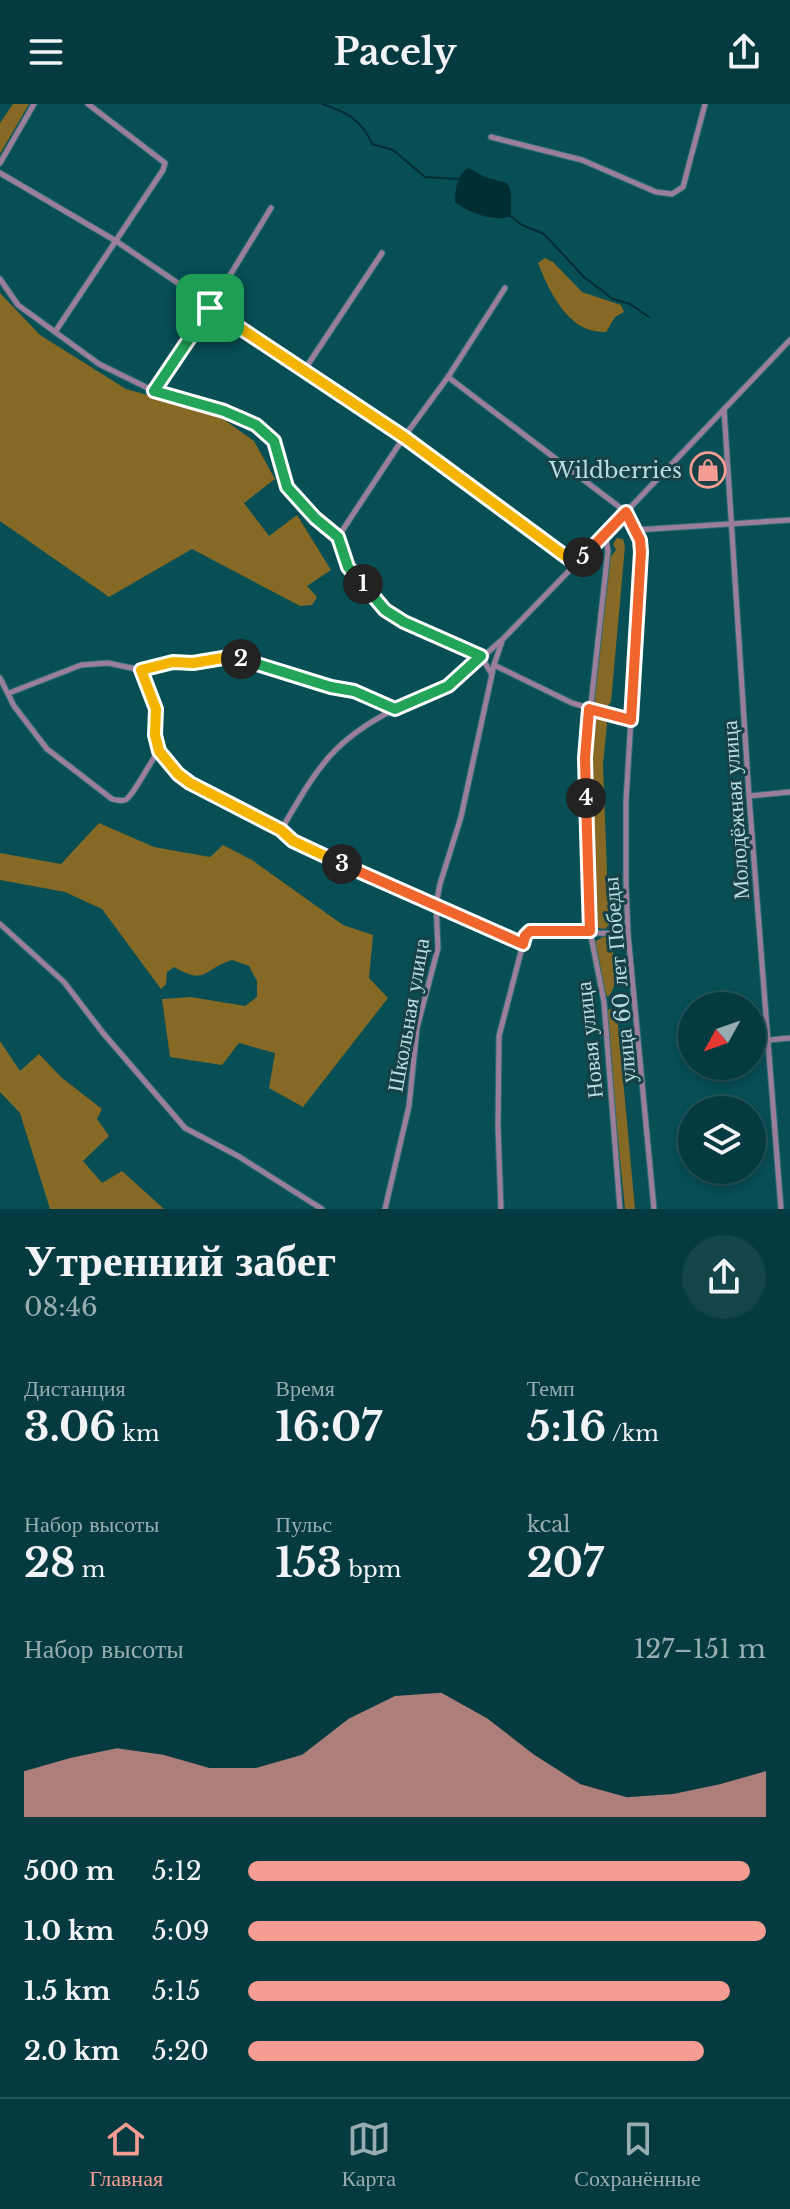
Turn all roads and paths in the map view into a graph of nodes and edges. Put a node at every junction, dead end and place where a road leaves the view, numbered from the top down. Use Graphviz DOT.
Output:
graph roads {
  1 [pos="34,104"];
  2 [pos="88,104"];
  3 [pos="705,104"];
  4 [pos="491,137"];
  5 [pos="0,163"];
  6 [pos="0,174"];
  7 [pos="271,208"];
  8 [pos="116,241"];
  9 [pos="382,253"];
  10 [pos="0,279"];
  11 [pos="505,288"];
  12 [pos="210,308"];
  13 [pos="55,333"];
  14 [pos="790,340"];
  15 [pos="305,369"];
  16 [pos="448,377"];
  17 [pos="154,391"];
  18 [pos="724,409"];
  19 [pos="404,437"];
  20 [pos="626,512"];
  21 [pos="790,520"];
  22 [pos="731,523"];
  23 [pos="635,530"];
  24 [pos="605,534"];
  25 [pos="338,537"];
  26 [pos="576,564"];
  27 [pos="502,640"];
  28 [pos="481,656"];
  29 [pos="494,665"];
  30 [pos="141,670"];
  31 [pos="492,674"];
  32 [pos="0,678"];
  33 [pos="9,693"];
  34 [pos="395,709"];
  35 [pos="589,709"];
  36 [pos="631,720"];
  37 [pos="159,751"];
  38 [pos="790,792"];
  39 [pos="749,796"];
  40 [pos="281,830"];
  41 [pos="436,904"];
  42 [pos="0,924"];
  43 [pos="590,931"];
  44 [pos="628,934"];
  45 [pos="523,944"];
  46 [pos="790,1038"];
  47 [pos="769,1040"];
  48 [pos="322,1209"];
  49 [pos="385,1209"];
  50 [pos="501,1209"];
  51 [pos="620,1209"];
  52 [pos="654,1209"];
  53 [pos="781,1209"];
  1 -- 5 [label="street"];
  2 -- 8 [label="street"];
  3 -- 4 [label="street"];
  6 -- 8 [label="street"];
  7 -- 12 [label="street"];
  8 -- 12 [label="street"];
  8 -- 13 [label="street"];
  9 -- 15 [label="street"];
  10 -- 13 [label="street"];
  11 -- 16 [label="street"];
  12 -- 15 [label="street"];
  12 -- 17 [label="street"];
  13 -- 17 [label="street"];
  14 -- 18 [label="street"];
  15 -- 19 [label="street"];
  16 -- 19 [label="street"];
  16 -- 20 [label="street"];
  17 -- 25 [label="street"];
  18 -- 20 [label="street"];
  18 -- 22 [label="street, Молодёжная улица"];
  19 -- 25 [label="street"];
  19 -- 26 [label="street"];
  20 -- 23 [label="street, улица 60 лет Победы"];
  20 -- 24 [label="street"];
  21 -- 22 [label="street"];
  22 -- 23 [label="street"];
  22 -- 39 [label="street, Молодёжная улица"];
  23 -- 36 [label="street, улица 60 лет Победы"];
  24 -- 26 [label="street"];
  24 -- 35 [label="street, Новая улица"];
  25 -- 28 [label="street"];
  26 -- 27 [label="street"];
  27 -- 28 [label="street"];
  27 -- 29 [label="street, Школьная улица"];
  28 -- 31 [label="street"];
  28 -- 34 [label="street"];
  29 -- 31 [label="street, Школьная улица"];
  29 -- 35 [label="street"];
  30 -- 33 [label="street"];
  30 -- 34 [label="street"];
  30 -- 37 [label="street"];
  31 -- 41 [label="street, Школьная улица"];
  32 -- 33 [label="street"];
  33 -- 37 [label="street"];
  34 -- 40 [label="street"];
  35 -- 36 [label="street"];
  35 -- 43 [label="street, Новая улица"];
  36 -- 44 [label="street, улица 60 лет Победы"];
  37 -- 40 [label="street"];
  38 -- 39 [label="street"];
  39 -- 47 [label="street, Молодёжная улица"];
  40 -- 41 [label="street"];
  41 -- 45 [label="street"];
  41 -- 49 [label="street, Школьная улица"];
  42 -- 48 [label="street"];
  43 -- 44 [label="street"];
  43 -- 45 [label="street"];
  43 -- 51 [label="street, Новая улица"];
  44 -- 52 [label="street, улица 60 лет Победы"];
  45 -- 50 [label="street"];
  46 -- 47 [label="street"];
  47 -- 53 [label="street, Молодёжная улица"];
}
